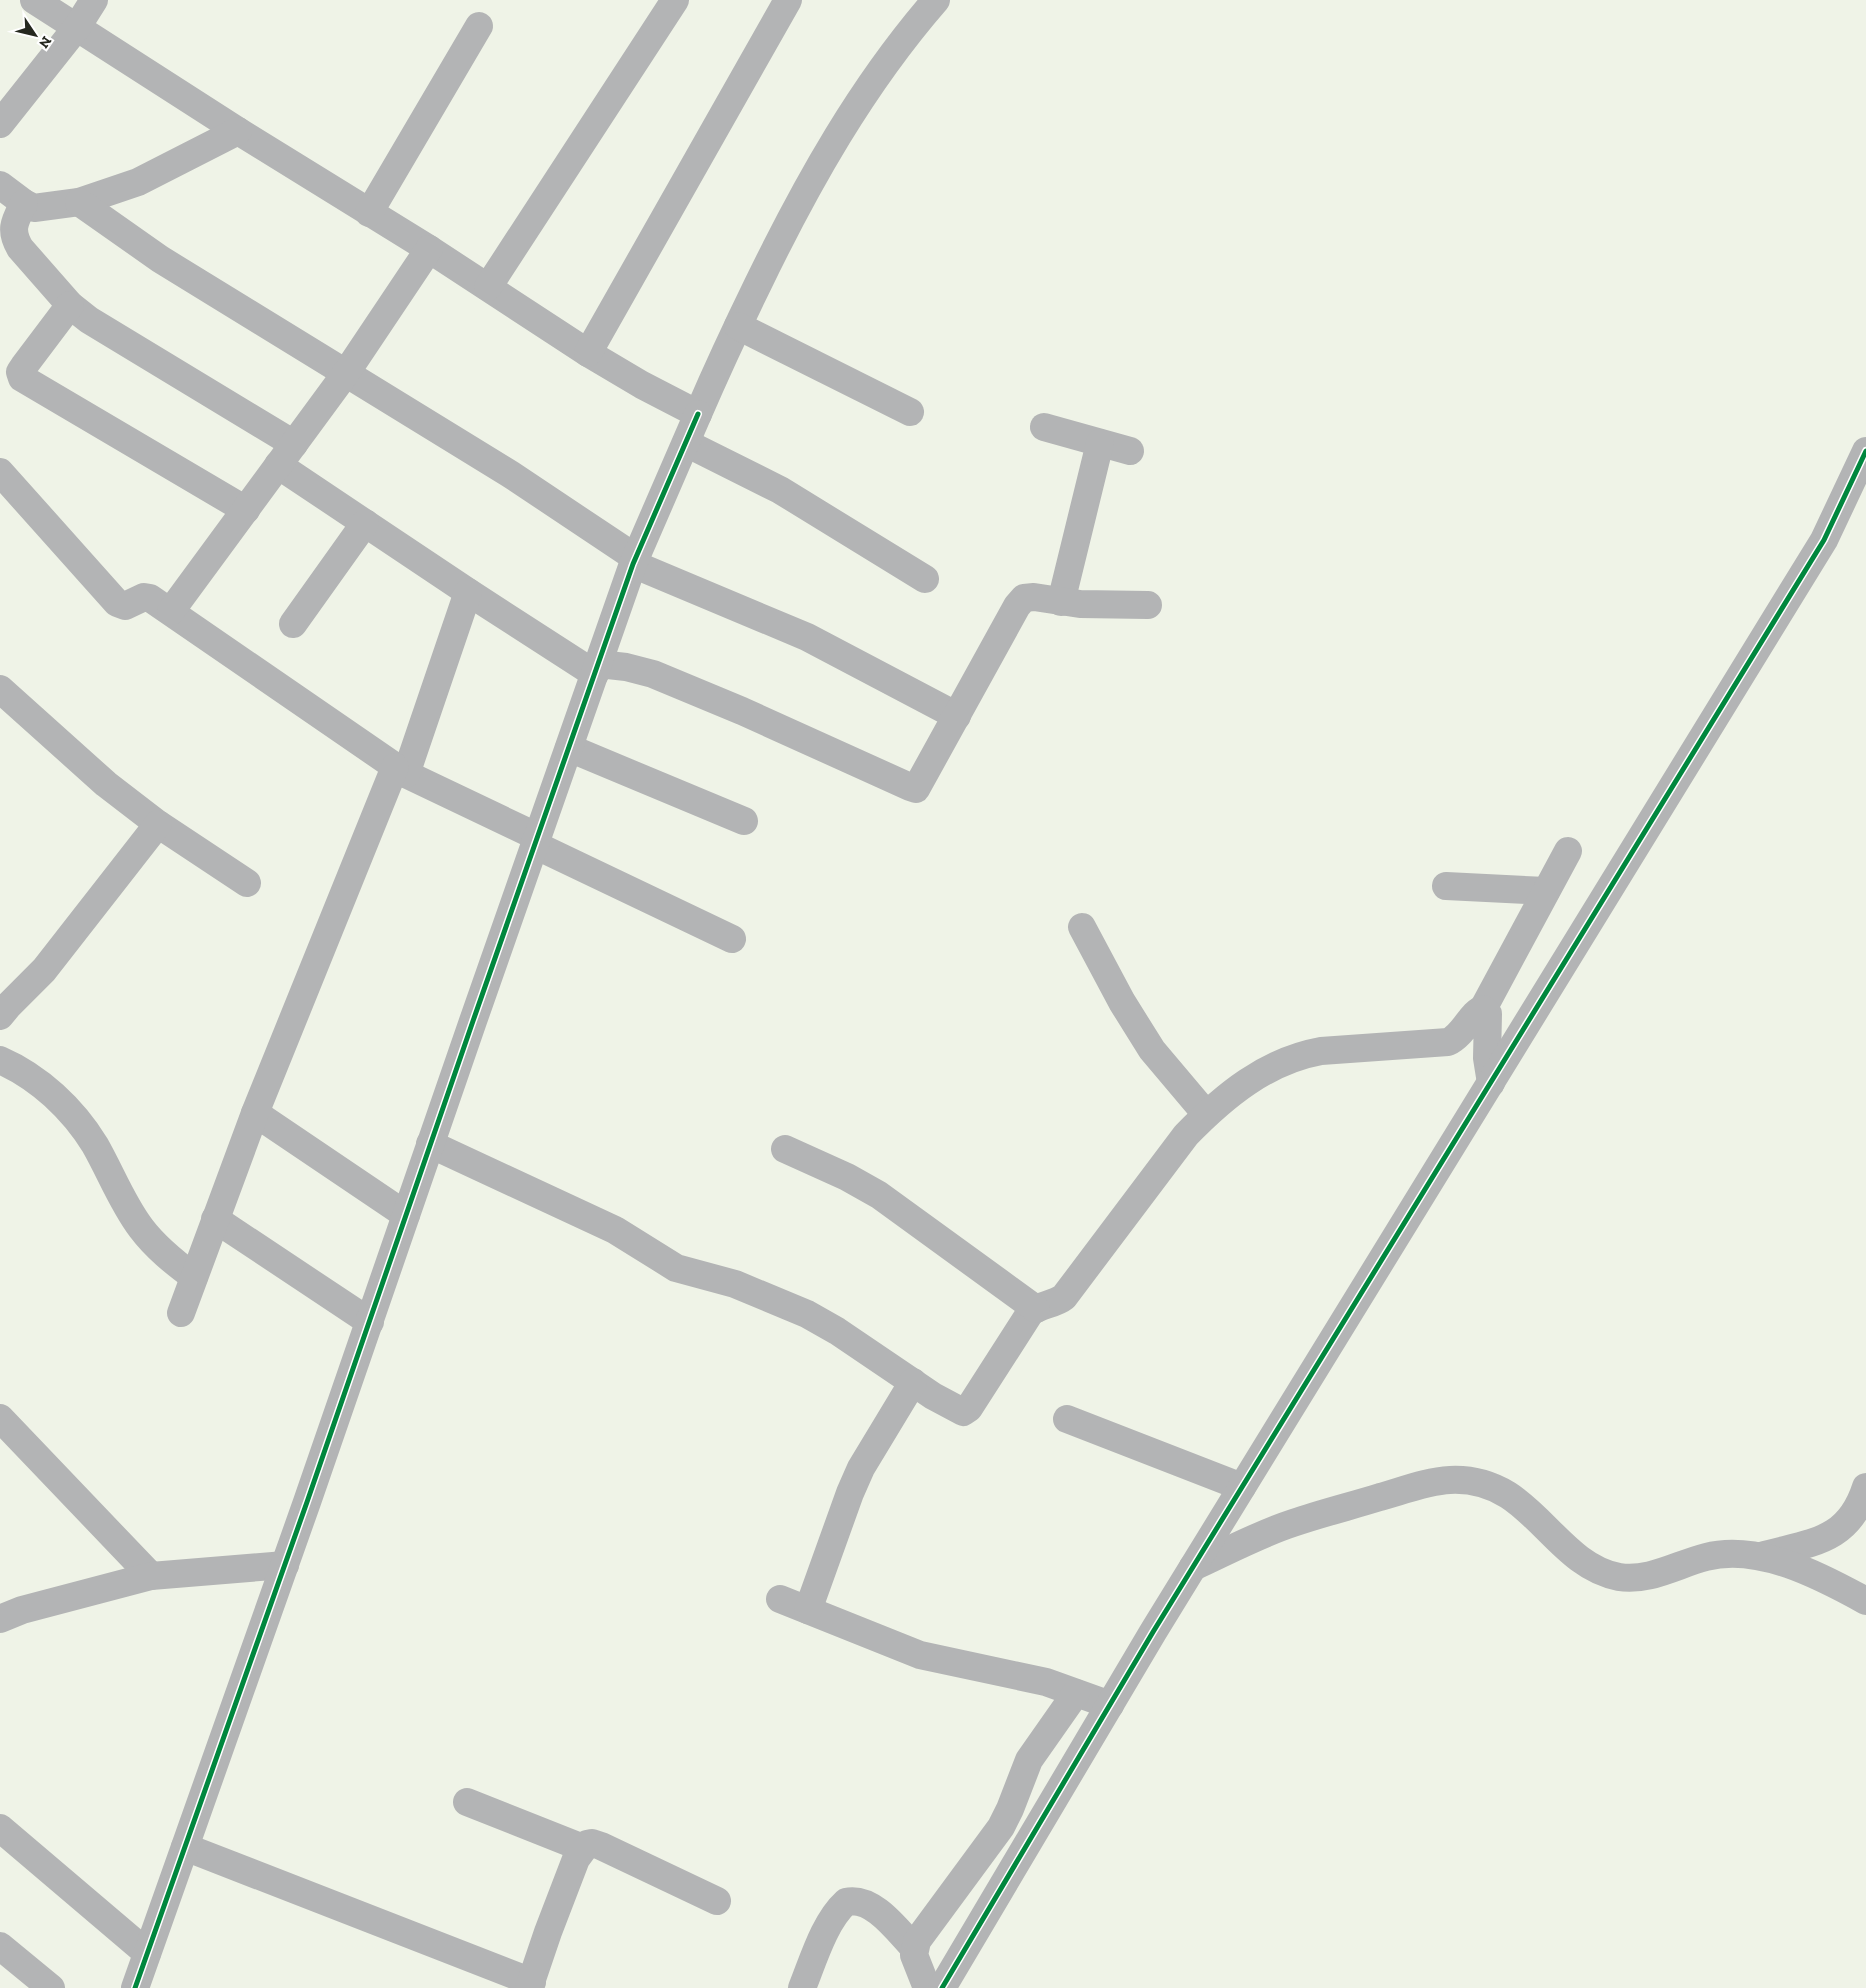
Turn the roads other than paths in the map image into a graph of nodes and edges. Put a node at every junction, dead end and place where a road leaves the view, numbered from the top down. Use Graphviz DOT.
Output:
graph roads {
  1 [pos="34,0"];
  2 [pos="94,0"];
  3 [pos="675,0"];
  4 [pos="788,0"];
  5 [pos="936,0"];
  6 [pos="479,26"];
  7 [pos="76,27"];
  8 [pos="0,124"];
  9 [pos="238,131"];
  10 [pos="0,185"];
  11 [pos="79,202"];
  12 [pos="24,203"];
  13 [pos="369,213"];
  14 [pos="429,249"];
  15 [pos="488,287"];
  16 [pos="70,305"];
  17 [pos="738,326"];
  18 [pos="588,353"];
  19 [pos="346,373"];
  20 [pos="910,412"];
  21 [pos="698,414"];
  22 [pos="1044,428"];
  23 [pos="686,443"];
  24 [pos="1100,443"];
  25 [pos="294,444"];
  26 [pos="1866,450"];
  27 [pos="1130,451"];
  28 [pos="278,466"];
  29 [pos="0,472"];
  30 [pos="246,510"];
  31 [pos="365,524"];
  32 [pos="635,561"];
  33 [pos="925,578"];
  34 [pos="468,592"];
  35 [pos="1061,602"];
  36 [pos="1148,605"];
  37 [pos="171,611"];
  38 [pos="294,624"];
  39 [pos="597,669"];
  40 [pos="0,689"];
  41 [pos="957,716"];
  42 [pos="569,748"];
  43 [pos="400,770"];
  44 [pos="744,821"];
  45 [pos="158,824"];
  46 [pos="536,841"];
  47 [pos="1568,851"];
  48 [pos="247,883"];
  49 [pos="1446,886"];
  50 [pos="1546,891"];
  51 [pos="1082,927"];
  52 [pos="732,940"];
  53 [pos="1483,1009"];
  54 [pos="0,1016"];
  55 [pos="0,1060"];
  56 [pos="1491,1083"];
  57 [pos="254,1113"];
  58 [pos="1206,1114"];
  59 [pos="430,1144"];
  60 [pos="785,1149"];
  61 [pos="406,1215"];
  62 [pos="215,1219"];
  63 [pos="194,1278"];
  64 [pos="1036,1309"];
  65 [pos="181,1313"];
  66 [pos="370,1322"];
  67 [pos="913,1382"];
  68 [pos="0,1418"];
  69 [pos="1067,1419"];
  70 [pos="1242,1487"];
  71 [pos="1866,1487"];
  72 [pos="1761,1556"];
  73 [pos="285,1565"];
  74 [pos="1193,1567"];
  75 [pos="150,1576"];
  76 [pos="780,1599"];
  77 [pos="1866,1601"];
  78 [pos="808,1610"];
  79 [pos="0,1619"];
  80 [pos="1076,1693"];
  81 [pos="1110,1705"];
  82 [pos="468,1802"];
  83 [pos="0,1828"];
  84 [pos="185,1847"];
  85 [pos="583,1848"];
  86 [pos="717,1901"];
  87 [pos="0,1946"];
  88 [pos="914,1948"];
  89 [pos="147,1953"];
  90 [pos="531,1985"];
  91 [pos="51,1988"];
  92 [pos="135,1988"];
  93 [pos="802,1988"];
  94 [pos="927,1988"];
  95 [pos="942,1988"];
  1 -- 7 [label="street"];
  2 -- 7 [label="street"];
  3 -- 15 [label="street"];
  4 -- 18 [label="street"];
  5 -- 17 [label="street"];
  6 -- 13 [label="street"];
  7 -- 8 [label="street"];
  7 -- 9 [label="street"];
  9 -- 11 [label="street"];
  9 -- 13 [label="street"];
  10 -- 12 [label="street"];
  11 -- 12 [label="street"];
  11 -- 19 [label="street"];
  12 -- 16 [label="street"];
  13 -- 14 [label="street"];
  14 -- 15 [label="street"];
  14 -- 19 [label="street"];
  15 -- 18 [label="street"];
  16 -- 25 [label="street"];
  16 -- 30 [label="street"];
  17 -- 20 [label="street"];
  17 -- 21 [label="street"];
  18 -- 21 [label="street"];
  19 -- 25 [label="street"];
  19 -- 32 [label="street"];
  21 -- 23 [label="street"];
  22 -- 24 [label="street"];
  23 -- 32 [label="street"];
  23 -- 33 [label="street"];
  24 -- 27 [label="street"];
  24 -- 35 [label="street"];
  25 -- 28 [label="street"];
  26 -- 56 [label="street"];
  28 -- 30 [label="street"];
  28 -- 31 [label="street"];
  29 -- 37 [label="street"];
  30 -- 37 [label="street"];
  31 -- 34 [label="street"];
  31 -- 38 [label="street"];
  32 -- 39 [label="street"];
  32 -- 41 [label="street"];
  34 -- 39 [label="street"];
  34 -- 43 [label="street"];
  35 -- 36 [label="street"];
  35 -- 41 [label="street"];
  37 -- 43 [label="street"];
  39 -- 41 [label="street"];
  39 -- 42 [label="street"];
  40 -- 45 [label="street"];
  42 -- 44 [label="street"];
  42 -- 46 [label="street"];
  43 -- 46 [label="street"];
  43 -- 57 [label="street"];
  45 -- 48 [label="street"];
  45 -- 54 [label="street"];
  46 -- 52 [label="street"];
  46 -- 59 [label="street"];
  47 -- 50 [label="street"];
  49 -- 50 [label="street"];
  50 -- 53 [label="street"];
  51 -- 58 [label="street"];
  53 -- 56 [label="street"];
  53 -- 58 [label="street"];
  55 -- 63 [label="street"];
  56 -- 70 [label="street"];
  57 -- 61 [label="street"];
  57 -- 62 [label="street"];
  58 -- 64 [label="street"];
  59 -- 61 [label="street"];
  59 -- 67 [label="street"];
  60 -- 64 [label="street"];
  61 -- 66 [label="street"];
  62 -- 63 [label="street"];
  62 -- 66 [label="street"];
  63 -- 65 [label="street"];
  64 -- 67 [label="street"];
  66 -- 73 [label="street"];
  67 -- 78 [label="street"];
  68 -- 75 [label="street"];
  69 -- 70 [label="street"];
  70 -- 74 [label="street"];
  71 -- 72 [label="street"];
  72 -- 74 [label="street"];
  72 -- 77 [label="street"];
  73 -- 75 [label="street"];
  73 -- 84 [label="street"];
  74 -- 81 [label="street"];
  75 -- 79 [label="street"];
  76 -- 78 [label="street"];
  78 -- 80 [label="street"];
  80 -- 81 [label="street"];
  80 -- 88 [label="street"];
  81 -- 95 [label="street"];
  82 -- 85 [label="street"];
  83 -- 89 [label="street"];
  84 -- 89 [label="street"];
  84 -- 90 [label="street"];
  85 -- 86 [label="street"];
  85 -- 90 [label="street"];
  87 -- 91 [label="street"];
  88 -- 93 [label="street"];
  88 -- 94 [label="street"];
  89 -- 92 [label="street"];
}
